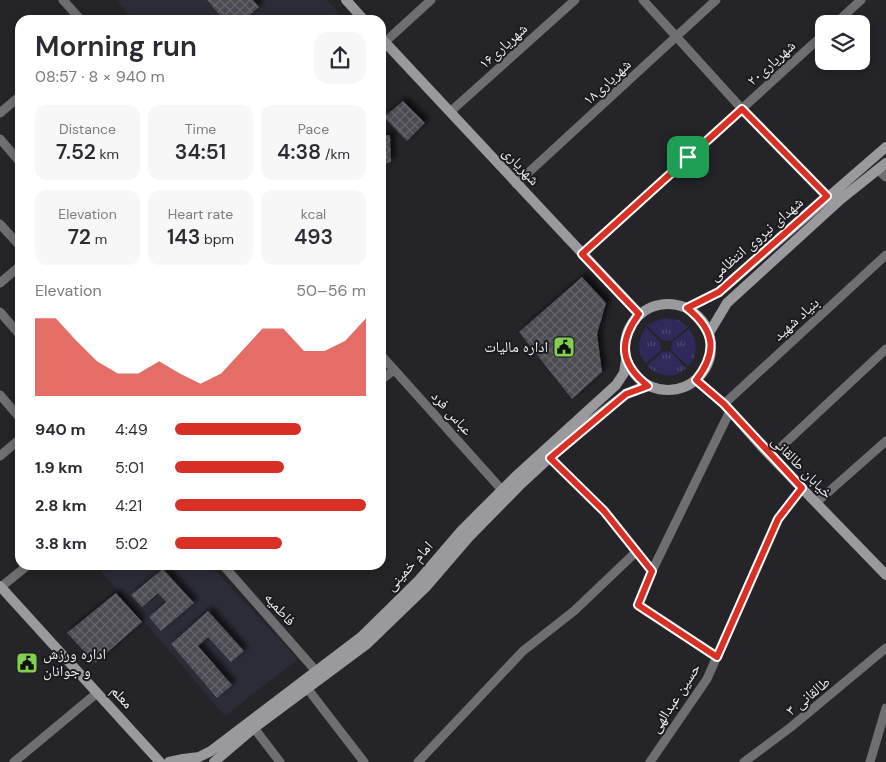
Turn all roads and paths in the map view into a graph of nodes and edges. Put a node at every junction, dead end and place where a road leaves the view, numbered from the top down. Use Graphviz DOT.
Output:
graph roads {
  1 [pos="63,0"];
  2 [pos="346,0"];
  3 [pos="431,0"];
  4 [pos="575,0"];
  5 [pos="643,0"];
  6 [pos="716,0"];
  7 [pos="861,0"];
  8 [pos="76,15"];
  9 [pos="360,15"];
  10 [pos="845,15"];
  11 [pos="676,36"];
  12 [pos="386,38"];
  13 [pos="815,42"];
  14 [pos="386,43"];
  15 [pos="15,100"];
  16 [pos="742,109"];
  17 [pos="450,112"];
  18 [pos="0,113"];
  19 [pos="0,139"];
  20 [pos="886,147"];
  21 [pos="15,156"];
  22 [pos="883,170"];
  23 [pos="516,184"];
  24 [pos="827,196"];
  25 [pos="0,224"];
  26 [pos="15,240"];
  27 [pos="582,254"];
  28 [pos="886,255"];
  29 [pos="15,270"];
  30 [pos="0,283"];
  31 [pos="687,308"];
  32 [pos="0,312"];
  33 [pos="639,314"];
  34 [pos="15,329"];
  35 [pos="709,333"];
  36 [pos="886,349"];
  37 [pos="626,360"];
  38 [pos="386,361"];
  39 [pos="394,370"];
  40 [pos="386,376"];
  41 [pos="696,380"];
  42 [pos="648,386"];
  43 [pos="0,395"];
  44 [pos="727,407"];
  45 [pos="15,412"];
  46 [pos="886,440"];
  47 [pos="15,443"];
  48 [pos="782,446"];
  49 [pos="0,456"];
  50 [pos="550,458"];
  51 [pos="802,488"];
  52 [pos="502,490"];
  53 [pos="816,503"];
  54 [pos="636,552"];
  55 [pos="22,570"];
  56 [pos="227,570"];
  57 [pos="652,571"];
  58 [pos="886,575"];
  59 [pos="1,587"];
  60 [pos="886,648"];
  61 [pos="717,657"];
  62 [pos="316,672"];
  63 [pos="307,688"];
  64 [pos="97,693"];
  65 [pos="886,708"];
  66 [pos="254,728"];
  67 [pos="188,761"];
  68 [pos="14,762"];
  69 [pos="160,762"];
  70 [pos="169,762"];
  71 [pos="214,762"];
  72 [pos="280,762"];
  73 [pos="364,762"];
  74 [pos="418,762"];
  75 [pos="650,762"];
  76 [pos="744,762"];
  77 [pos="870,762"];
  1 -- 8 [label="street"];
  2 -- 9 [label="main road"];
  3 -- 12 [label="street"];
  4 -- 17 [label="street, شهریاری۱۶"];
  5 -- 11 [label="street"];
  6 -- 11 [label="street, شهریاری۱۸"];
  7 -- 10 [label="street"];
  11 -- 16 [label="street"];
  11 -- 23 [label="street, شهریاری۱۸"];
  13 -- 16 [label="street, شهریاری۲۰"];
  14 -- 17 [label="main road, شهریاری"];
  15 -- 18 [label="street"];
  16 -- 24 [label="street"];
  16 -- 27 [label="street, شهریاری۲۰"];
  17 -- 23 [label="main road, شهریاری"];
  19 -- 21 [label="street"];
  20 -- 24 [label="main road, شهدای نیروی انتظامی"];
  22 -- 35 [label="main road, شهدای نیروی انتظامی"];
  23 -- 27 [label="main road, شهریاری"];
  24 -- 31 [label="main road, شهدای نیروی انتظامی"];
  25 -- 26 [label="street"];
  27 -- 33 [label="main road, شهریاری"];
  28 -- 44 [label="street, بنیاد شهید"];
  29 -- 30 [label="street"];
  31 -- 33 [label="main road"];
  31 -- 35 [label="main road"];
  32 -- 34 [label="street"];
  33 -- 37 [label="main road"];
  35 -- 41 [label="main road"];
  36 -- 48 [label="street"];
  37 -- 42 [label="main road"];
  37 -- 52 [label="main road, امام خمینی"];
  38 -- 39 [label="street, عباس فرد"];
  39 -- 40 [label="street"];
  39 -- 52 [label="street, عباس فرد"];
  41 -- 42 [label="main road"];
  41 -- 44 [label="main road, خیابان طالقانی"];
  42 -- 50 [label="main road, امام خمینی"];
  43 -- 45 [label="street"];
  44 -- 51 [label="main road, خیابان طالقانی"];
  44 -- 57 [label="street"];
  46 -- 53 [label="street"];
  47 -- 49 [label="street"];
  50 -- 54 [label="street"];
  50 -- 63 [label="main road, امام خمینی"];
  51 -- 53 [label="main road, خیابان طالقانی"];
  51 -- 61 [label="street, حسین عبدالهی"];
  52 -- 62 [label="main road, امام خمینی"];
  53 -- 58 [label="main road, خیابان طالقانی"];
  54 -- 57 [label="street"];
  54 -- 74 [label="street"];
  55 -- 59 [label="street"];
  56 -- 62 [label="street, فاطمیه"];
  57 -- 61 [label="street"];
  59 -- 64 [label="main road, معلم"];
  60 -- 76 [label="street, طالقانی ۳"];
  61 -- 75 [label="street, حسین عبدالهی"];
  62 -- 67 [label="main road, امام خمینی"];
  63 -- 66 [label="main road, امام خمینی"];
  63 -- 73 [label="street"];
  64 -- 68 [label="street"];
  64 -- 69 [label="main road, معلم"];
  65 -- 77 [label="street"];
  66 -- 71 [label="main road, امام خمینی"];
  66 -- 72 [label="street"];
  67 -- 70 [label="main road, امام خمینی"];
}
